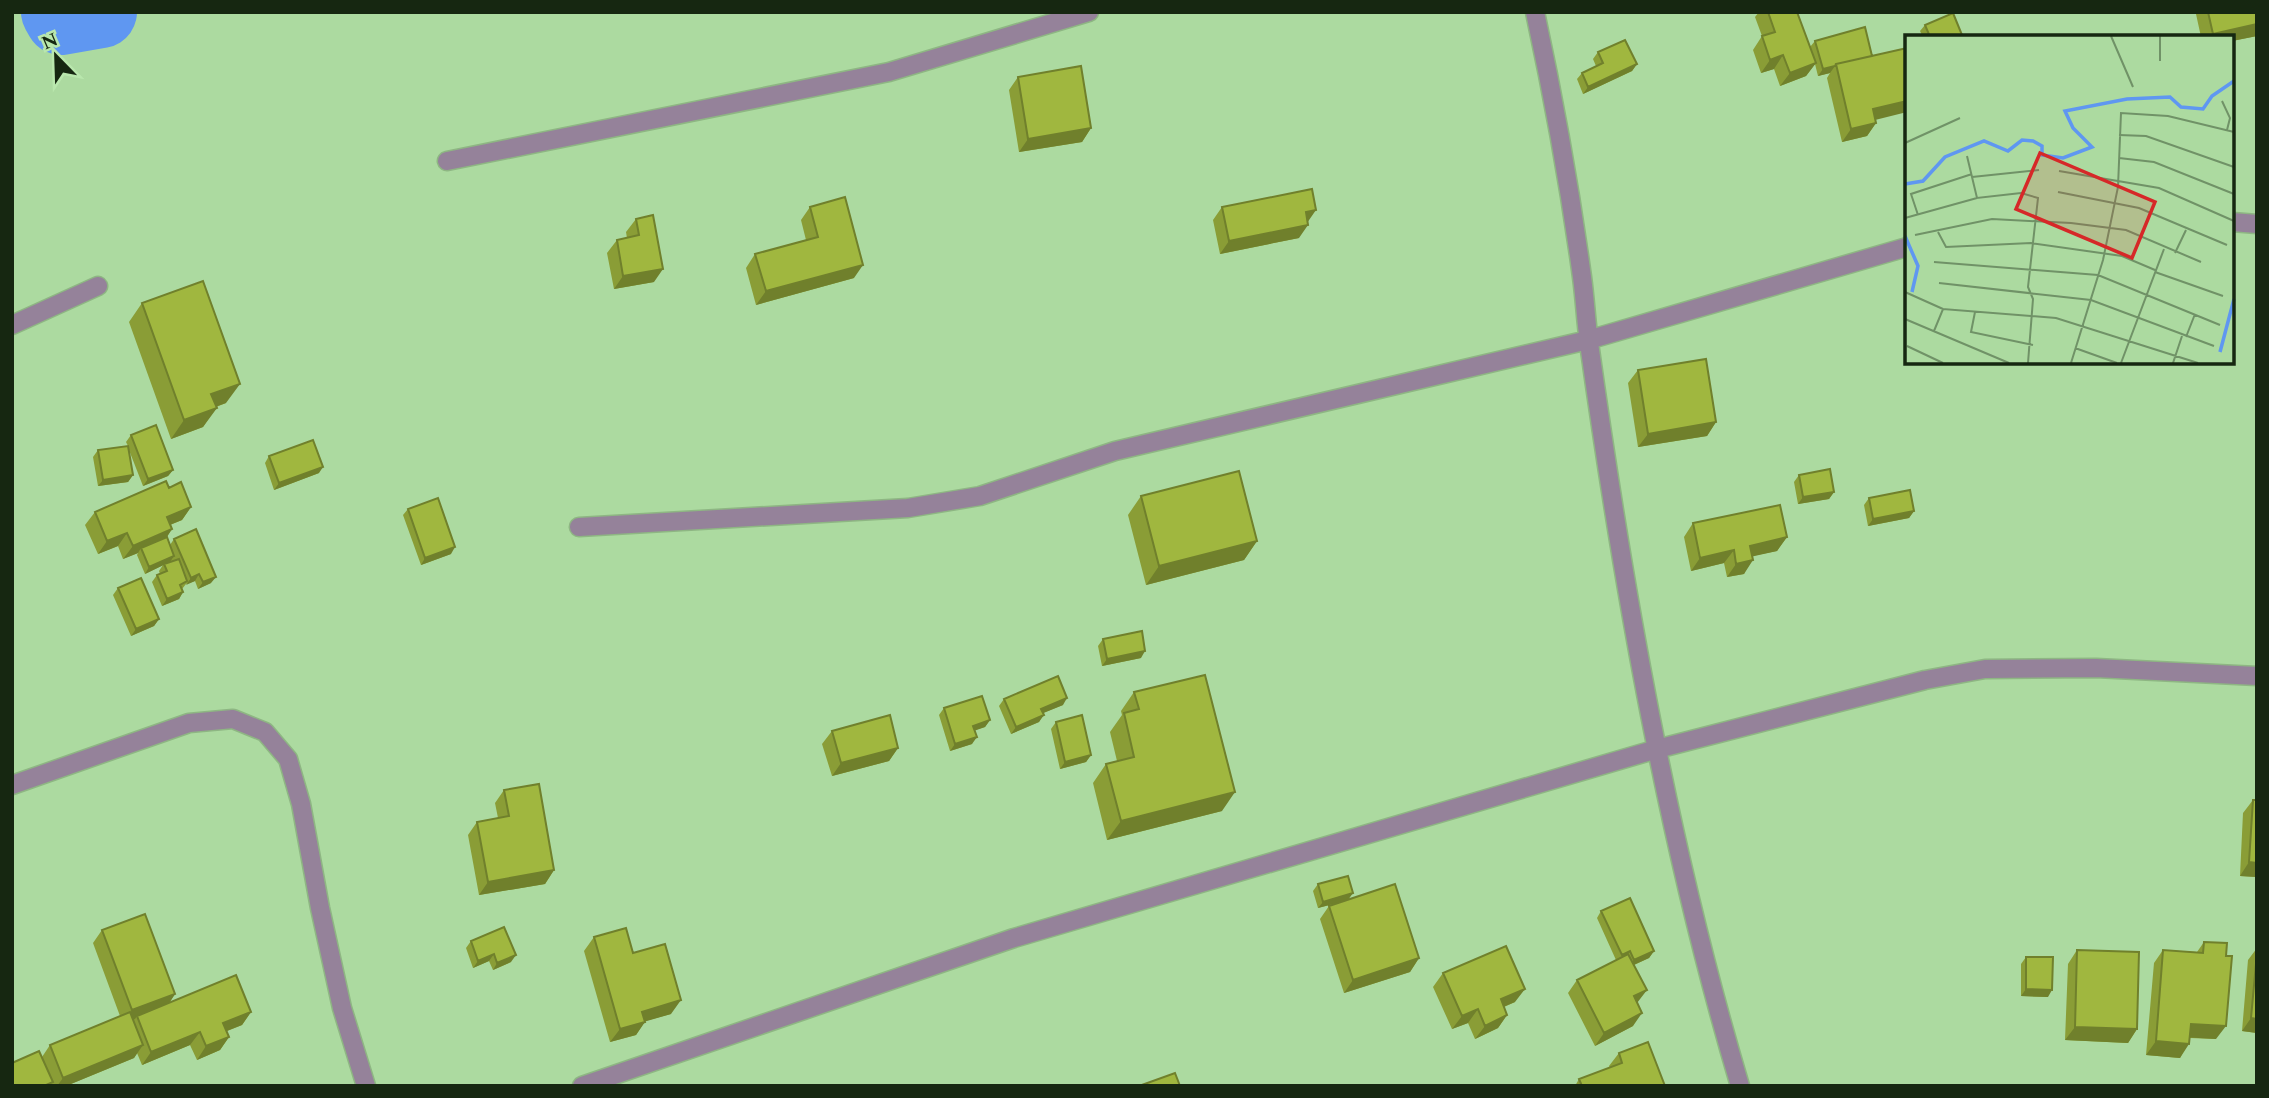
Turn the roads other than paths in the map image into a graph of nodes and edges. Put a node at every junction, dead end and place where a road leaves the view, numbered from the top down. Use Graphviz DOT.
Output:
graph roads {
  1 [pos="1089,12"];
  2 [pos="1535,12"];
  3 [pos="447,161"];
  4 [pos="2234,222"];
  5 [pos="2257,224"];
  6 [pos="1905,248"];
  7 [pos="98,286"];
  8 [pos="12,325"];
  9 [pos="1588,340"];
  10 [pos="579,527"];
  11 [pos="2257,676"];
  12 [pos="1657,749"];
  13 [pos="12,785"];
  14 [pos="366,1086"];
  15 [pos="582,1086"];
  16 [pos="1740,1086"];
  1 -- 3 [label="street"];
  2 -- 9 [label="street"];
  4 -- 5 [label="street"];
  6 -- 9 [label="street"];
  7 -- 8 [label="street"];
  9 -- 10 [label="street"];
  9 -- 12 [label="street"];
  11 -- 12 [label="street"];
  12 -- 15 [label="street"];
  12 -- 16 [label="street"];
  13 -- 14 [label="street"];
}
